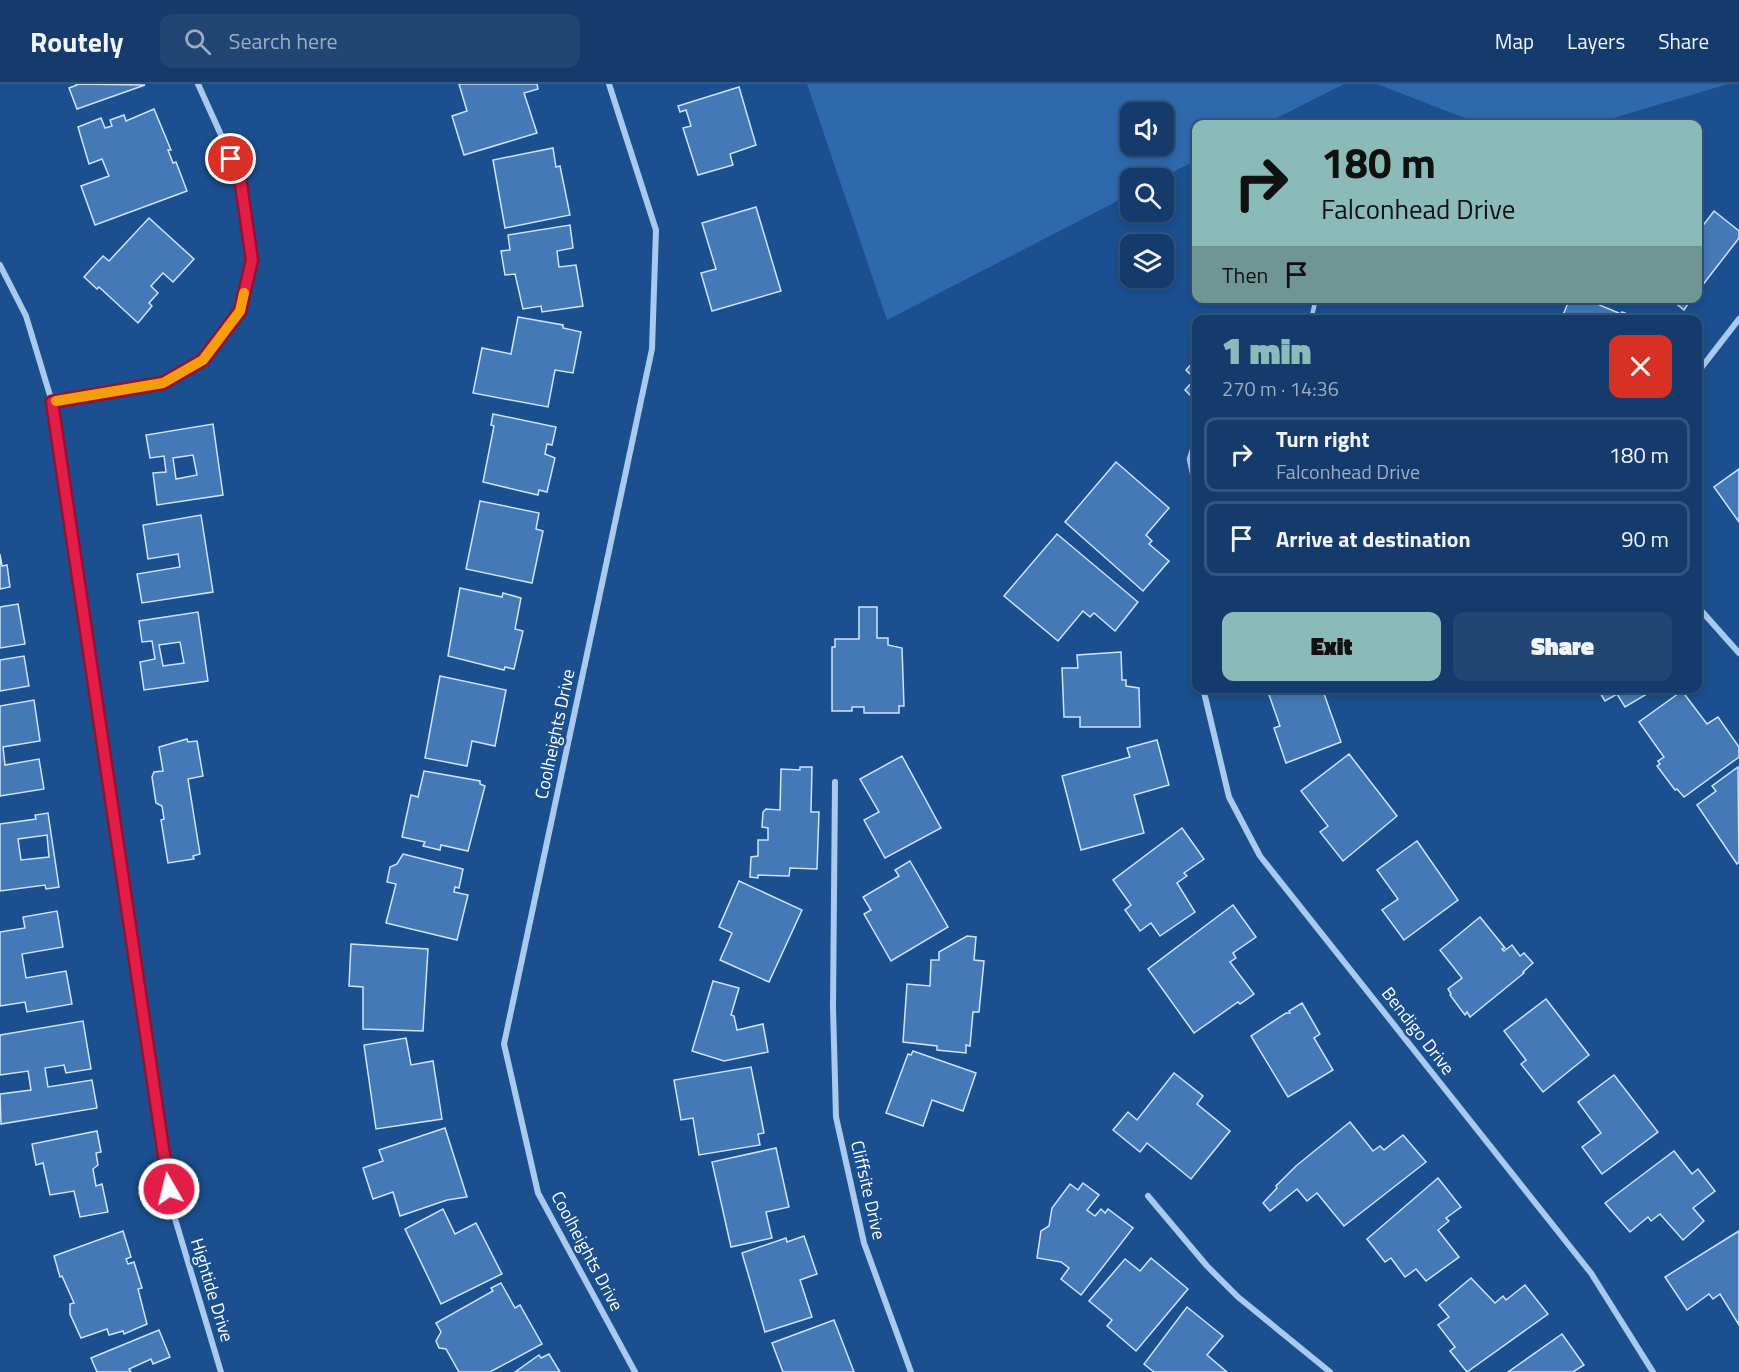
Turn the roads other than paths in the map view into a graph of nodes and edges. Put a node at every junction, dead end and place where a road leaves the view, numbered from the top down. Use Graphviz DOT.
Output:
graph roads {
  1 [pos="198,84"];
  2 [pos="609,84"];
  3 [pos="0,265"];
  4 [pos="1739,319"];
  5 [pos="1702,367"];
  6 [pos="52,402"];
  7 [pos="1192,450"];
  8 [pos="1192,474"];
  9 [pos="1702,611"];
  10 [pos="1739,653"];
  11 [pos="1204,693"];
  12 [pos="834,782"];
  13 [pos="1148,1196"];
  14 [pos="222,1372"];
  15 [pos="635,1372"];
  16 [pos="911,1372"];
  17 [pos="1330,1372"];
  18 [pos="1653,1372"];
  1 -- 6 [label="street"];
  2 -- 15 [label="street, Coolheights Drive"];
  3 -- 6 [label="street, Hightide Drive"];
  4 -- 5 [label="street"];
  6 -- 14 [label="street, Hightide Drive"];
  7 -- 8 [label="lane"];
  9 -- 10 [label="street"];
  11 -- 18 [label="street, Bendigo Drive"];
  12 -- 16 [label="street, Cliffsite Drive"];
  13 -- 17 [label="street"];
}
